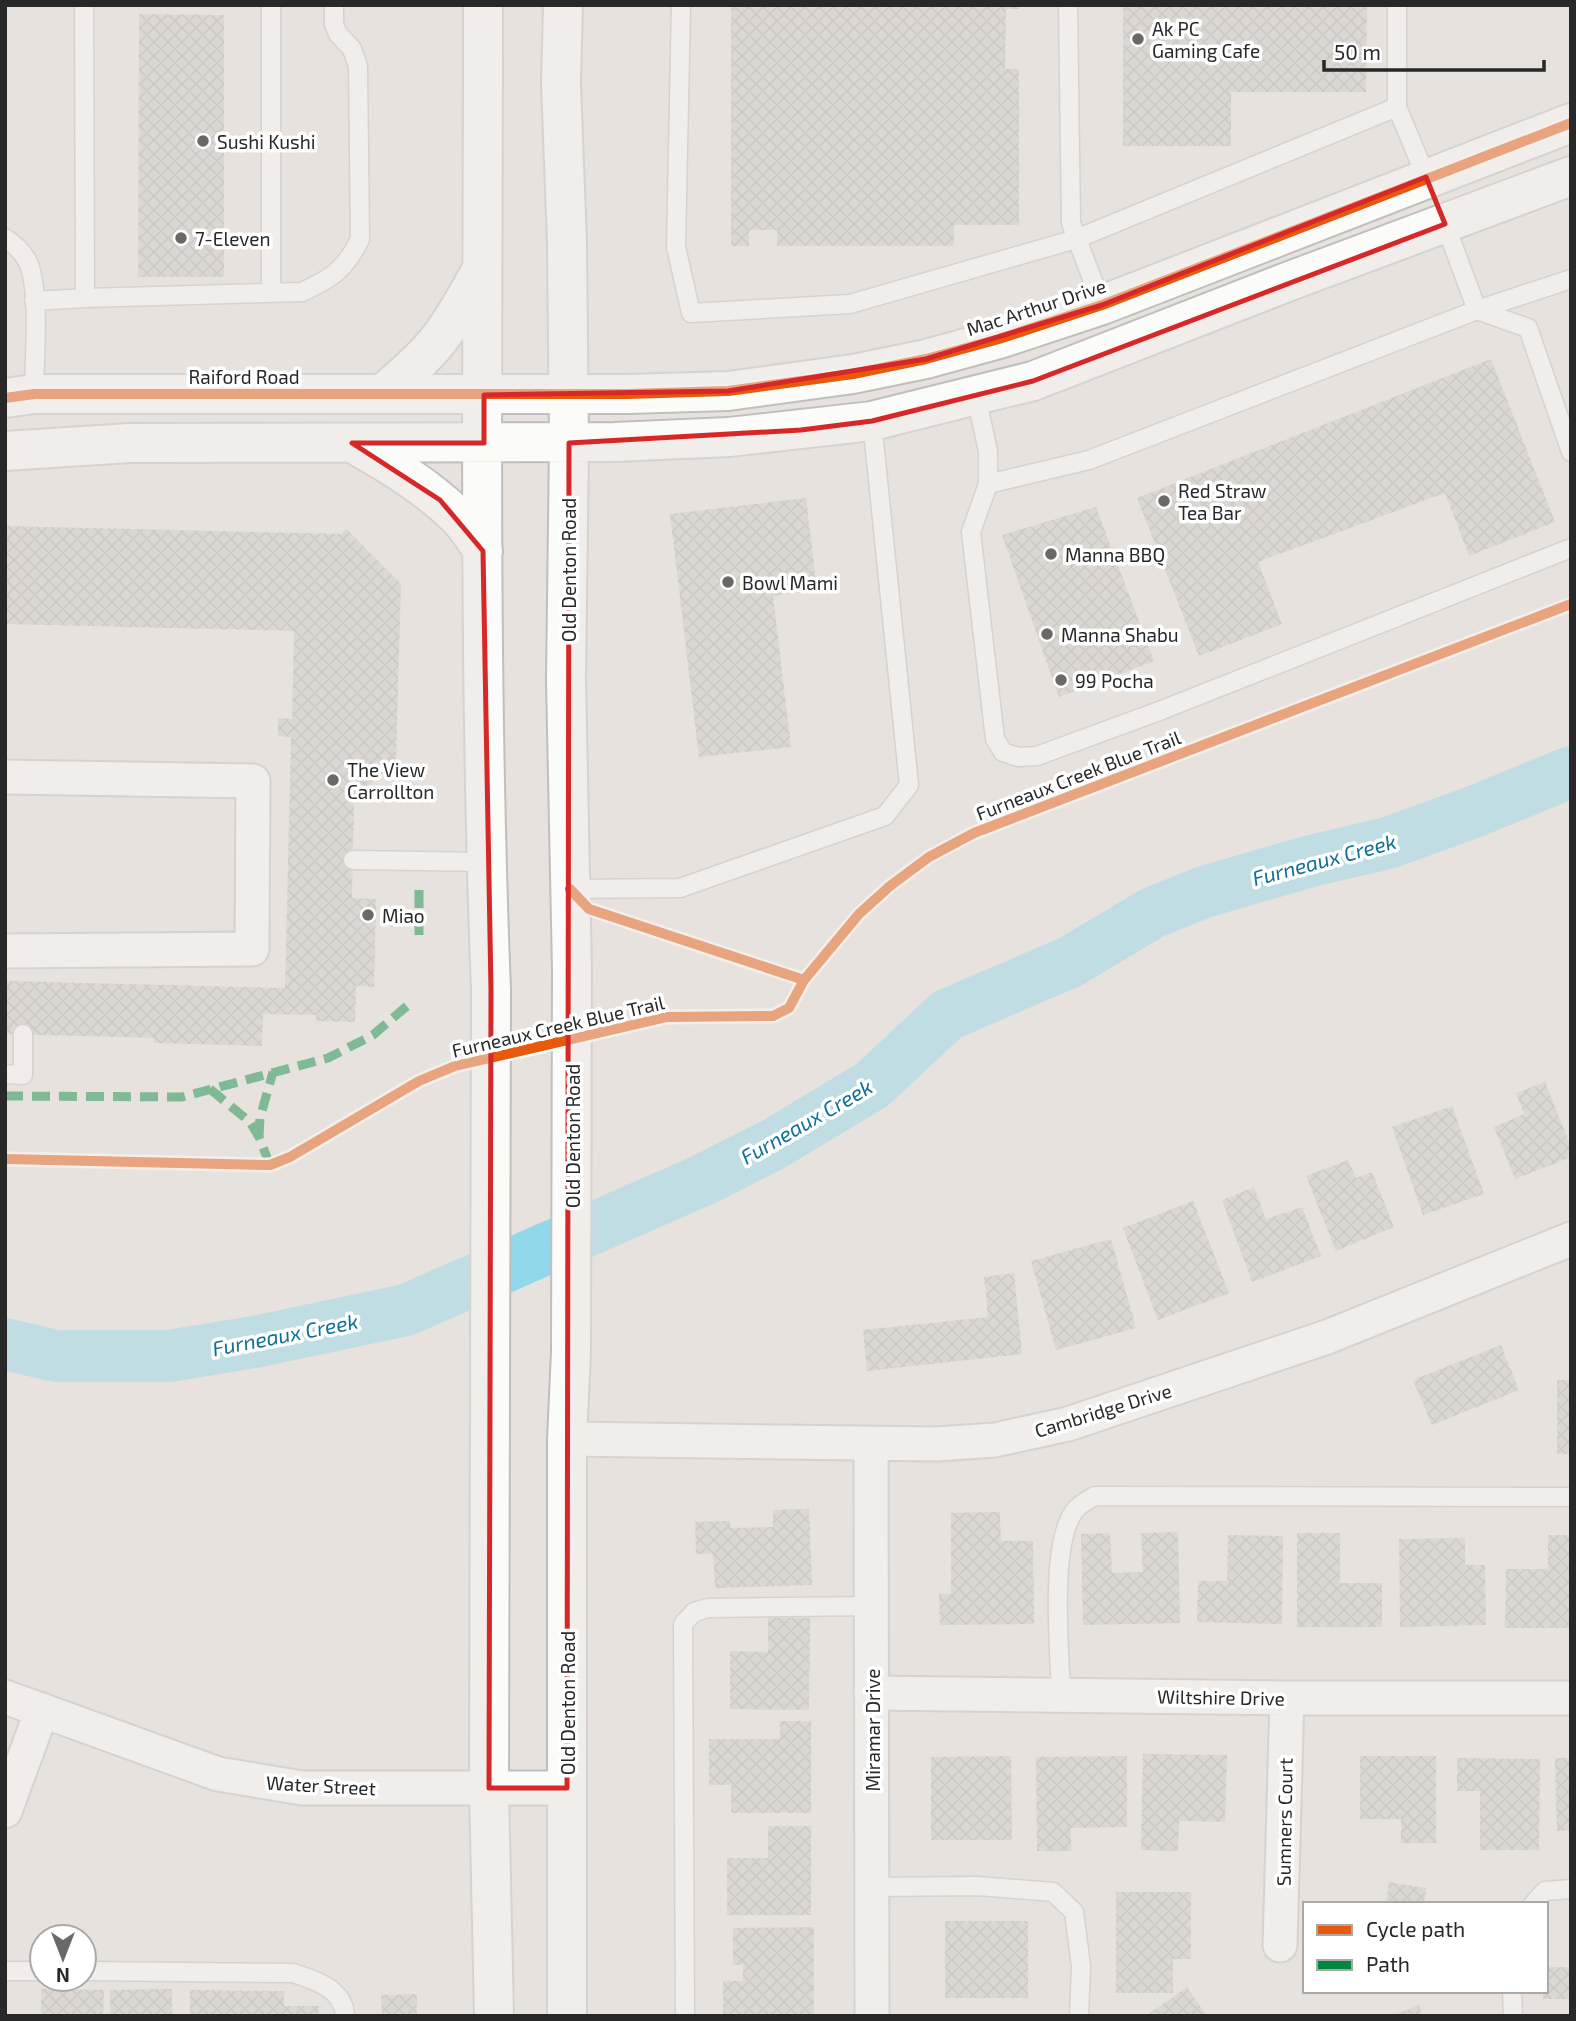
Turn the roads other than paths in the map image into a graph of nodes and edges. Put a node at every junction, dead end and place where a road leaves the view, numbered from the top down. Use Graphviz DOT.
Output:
graph roads {
  1 [pos="84,5"];
  2 [pos="271,5"];
  3 [pos="334,5"];
  4 [pos="483,5"];
  5 [pos="563,5"];
  6 [pos="681,5"];
  7 [pos="1068,5"];
  8 [pos="1397,5"];
  9 [pos="1397,107"];
  10 [pos="1571,123"];
  11 [pos="1571,176"];
  12 [pos="1426,177"];
  13 [pos="1445,223"];
  14 [pos="5,238"];
  15 [pos="1076,239"];
  16 [pos="483,267"];
  17 [pos="1571,279"];
  18 [pos="271,293"];
  19 [pos="85,298"];
  20 [pos="34,301"];
  21 [pos="1102,305"];
  22 [pos="1477,310"];
  23 [pos="384,393"];
  24 [pos="484,395"];
  25 [pos="568,395"];
  26 [pos="20,396"];
  27 [pos="976,396"];
  28 [pos="872,421"];
  29 [pos="352,443"];
  30 [pos="484,443"];
  31 [pos="569,443"];
  32 [pos="5,452"];
  33 [pos="1571,452"];
  34 [pos="988,484"];
  35 [pos="1571,548"];
  36 [pos="483,551"];
  37 [pos="5,777"];
  38 [pos="353,860"];
  39 [pos="486,862"];
  40 [pos="570,889"];
  41 [pos="5,951"];
  42 [pos="23,1034"];
  43 [pos="5,1074"];
  44 [pos="1571,1239"];
  45 [pos="567,1439"];
  46 [pos="871,1444"];
  47 [pos="1571,1497"];
  48 [pos="871,1606"];
  49 [pos="871,1693"];
  50 [pos="1062,1695"];
  51 [pos="5,1697"];
  52 [pos="1287,1698"];
  53 [pos="1571,1698"];
  54 [pos="42,1710"];
  55 [pos="489,1788"];
  56 [pos="567,1788"];
  57 [pos="5,1811"];
  58 [pos="873,1887"];
  59 [pos="1571,1889"];
  60 [pos="1535,1902"];
  61 [pos="1280,1945"];
  62 [pos="5,1970"];
  63 [pos="28,1971"];
  64 [pos="98,1971"];
  65 [pos="1512,1993"];
  66 [pos="345,2016"];
  67 [pos="494,2016"];
  68 [pos="567,2016"];
  69 [pos="685,2016"];
  70 [pos="872,2016"];
  71 [pos="1079,2016"];
  72 [pos="1513,2016"];
  1 -- 19 [label="lane"];
  2 -- 18 [label="lane"];
  3 -- 18 [label="lane"];
  4 -- 16 [label="main road"];
  5 -- 25 [label="main road, Old Denton Road"];
  6 -- 15 [label="lane"];
  7 -- 15 [label="lane"];
  8 -- 9 [label="lane"];
  9 -- 12 [label="lane"];
  9 -- 15 [label="lane"];
  10 -- 12 [label="main road, Mac Arthur Drive"];
  11 -- 13 [label="main road"];
  12 -- 13 [label="main road"];
  12 -- 21 [label="main road, Mac Arthur Drive"];
  13 -- 22 [label="lane"];
  13 -- 27 [label="main road"];
  14 -- 20 [label="lane"];
  15 -- 21 [label="lane"];
  16 -- 23 [label="main road"];
  16 -- 24 [label="main road"];
  17 -- 22 [label="lane"];
  18 -- 19 [label="lane"];
  19 -- 20 [label="lane"];
  20 -- 26 [label="lane"];
  21 -- 25 [label="main road, Mac Arthur Drive"];
  22 -- 33 [label="lane"];
  22 -- 34 [label="lane"];
  23 -- 24 [label="main road, Raiford Road"];
  23 -- 26 [label="main road, Raiford Road"];
  24 -- 25 [label="main road, Mac Arthur Drive"];
  24 -- 30 [label="main road"];
  25 -- 31 [label="main road, Old Denton Road"];
  27 -- 28 [label="main road"];
  27 -- 34 [label="lane"];
  28 -- 31 [label="main road"];
  28 -- 40 [label="lane"];
  29 -- 30 [label="main road"];
  29 -- 32 [label="main road"];
  29 -- 36 [label="main road"];
  30 -- 31 [label="main road"];
  30 -- 36 [label="main road"];
  31 -- 40 [label="main road, Old Denton Road"];
  34 -- 35 [label="lane"];
  36 -- 39 [label="main road"];
  37 -- 41 [label="street"];
  38 -- 39 [label="lane"];
  39 -- 55 [label="main road"];
  40 -- 45 [label="main road, Old Denton Road"];
  42 -- 43 [label="lane"];
  44 -- 46 [label="street, Cambridge Drive"];
  45 -- 46 [label="street, Cambridge Drive"];
  45 -- 56 [label="main road, Old Denton Road"];
  46 -- 48 [label="street, Miramar Drive"];
  47 -- 50 [label="lane"];
  48 -- 49 [label="street, Miramar Drive"];
  48 -- 69 [label="lane"];
  49 -- 50 [label="street, Wiltshire Drive"];
  49 -- 58 [label="street, Miramar Drive"];
  50 -- 52 [label="street, Wiltshire Drive"];
  51 -- 54 [label="street, Water Street"];
  52 -- 53 [label="street, Wiltshire Drive"];
  52 -- 61 [label="street, Sumners Court"];
  54 -- 55 [label="street, Water Street"];
  54 -- 57 [label="street"];
  55 -- 56 [label="street, Water Street"];
  55 -- 67 [label="main road"];
  56 -- 68 [label="main road, Old Denton Road"];
  58 -- 70 [label="street, Miramar Drive"];
  58 -- 71 [label="lane"];
  59 -- 60 [label="lane"];
  62 -- 63 [label="lane"];
  64 -- 66 [label="lane"];
  65 -- 72 [label="lane"];
}
